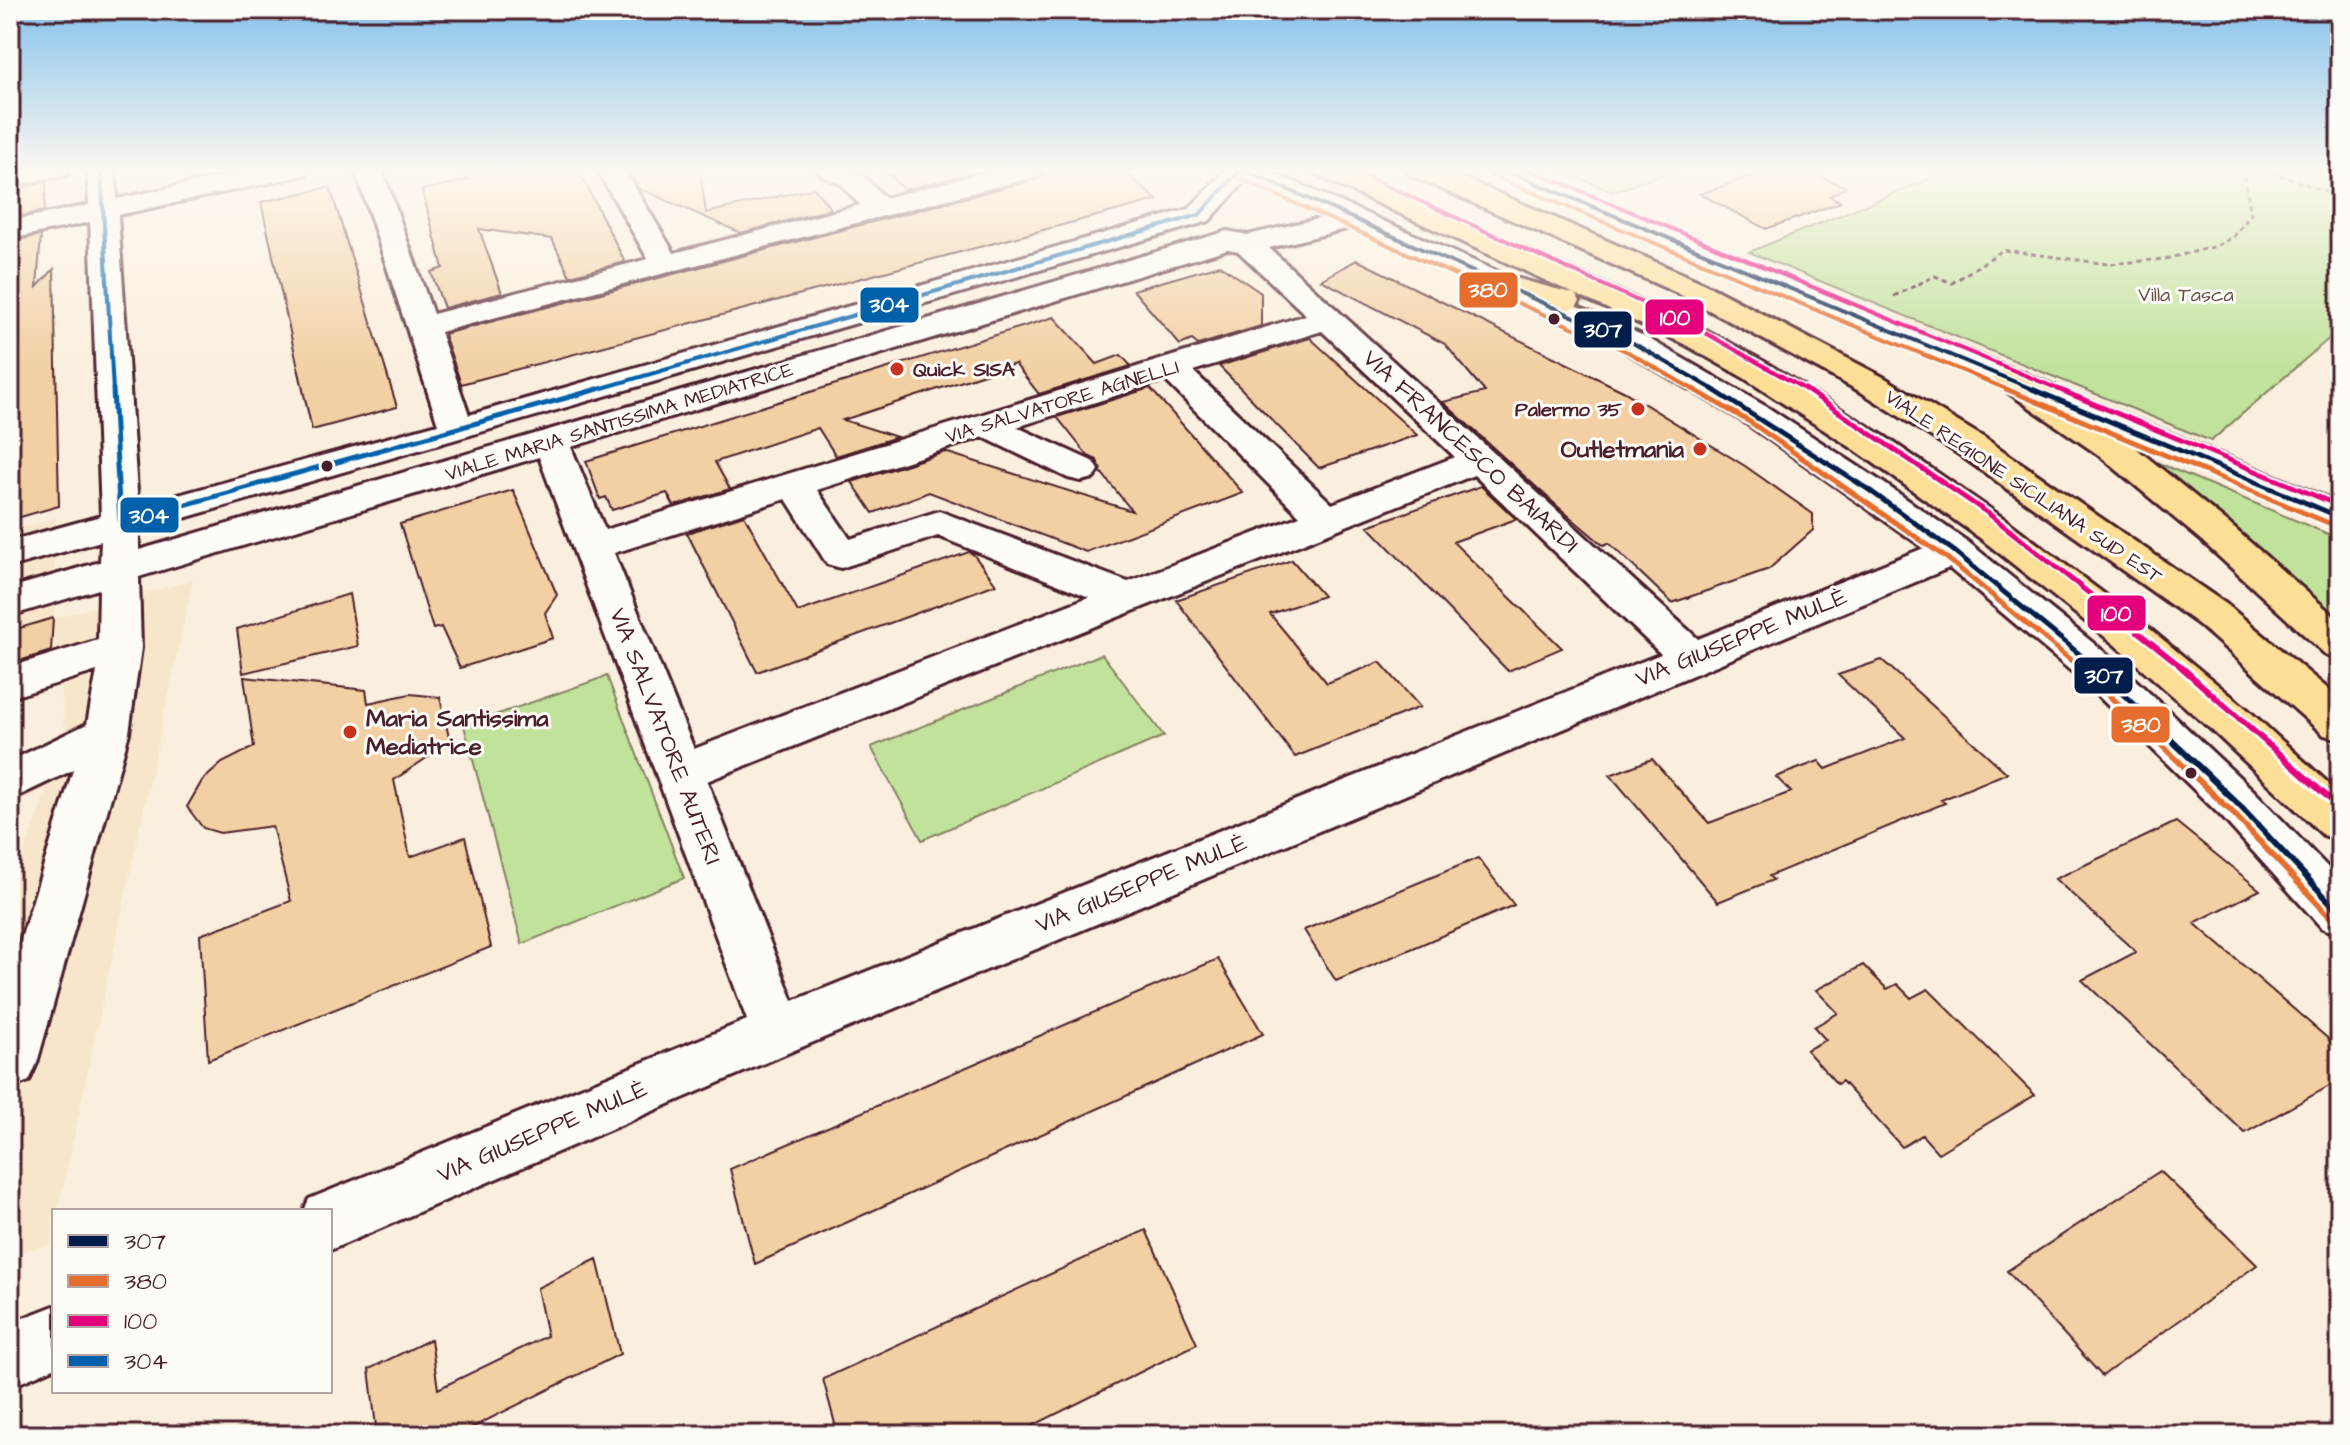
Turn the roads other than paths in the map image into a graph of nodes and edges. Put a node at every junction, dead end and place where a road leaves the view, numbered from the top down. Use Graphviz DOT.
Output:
graph roads {
  1 [pos="104,236"];
  2 [pos="391,236"];
  3 [pos="649,236"];
  4 [pos="770,236"];
  5 [pos="1125,236"];
  6 [pos="1230,236"];
  7 [pos="1265,236"];
  8 [pos="1390,236"];
  9 [pos="1474,236"];
  10 [pos="1573,236"];
  11 [pos="1666,236"];
  12 [pos="1238,242"];
  13 [pos="665,263"];
  14 [pos="1489,280"];
  15 [pos="1330,318"];
  16 [pos="422,327"];
  17 [pos="1695,337"];
  18 [pos="1170,367"];
  19 [pos="2011,379"];
  20 [pos="985,425"];
  21 [pos="457,430"];
  22 [pos="551,441"];
  23 [pos="1479,460"];
  24 [pos="1081,470"];
  25 [pos="794,483"];
  26 [pos="2340,517"];
  27 [pos="1325,519"];
  28 [pos="120,523"];
  29 [pos="593,547"];
  30 [pos="1954,551"];
  31 [pos="10,554"];
  32 [pos="119,570"];
  33 [pos="1129,598"];
  34 [pos="10,602"];
  35 [pos="2340,644"];
  36 [pos="1692,658"];
  37 [pos="119,660"];
  38 [pos="10,683"];
  39 [pos="10,706"];
  40 [pos="2340,723"];
  41 [pos="107,733"];
  42 [pos="681,773"];
  43 [pos="10,782"];
  44 [pos="2340,822"];
  45 [pos="2340,913"];
  46 [pos="778,1032"];
  47 [pos="10,1063"];
  48 [pos="332,1219"];
  49 [pos="52,1338"];
  50 [pos="10,1355"];
  1 -- 28 [label="street"];
  2 -- 16 [label="street"];
  3 -- 13 [label="street"];
  4 -- 13 [label="street"];
  5 -- 21 [label="street, VIALE MARIA SANTISSIMA MEDIATRICE"];
  6 -- 12 [label="street"];
  7 -- 12 [label="street, VIALE MARIA SANTISSIMA MEDIATRICE"];
  8 -- 14 [label="street"];
  9 -- 17 [label="main road"];
  10 -- 40 [label="main road, VIALE REGIONE SICILIANA SUD EST"];
  11 -- 19 [label="street"];
  12 -- 15 [label="street, VIA FRANCESCO BAIARDI"];
  12 -- 22 [label="street, VIALE MARIA SANTISSIMA MEDIATRICE"];
  13 -- 16 [label="street"];
  14 -- 17 [label="main road"];
  14 -- 30 [label="street"];
  15 -- 18 [label="street, VIA SALVATORE AGNELLI"];
  15 -- 23 [label="street, VIA FRANCESCO BAIARDI"];
  16 -- 21 [label="street"];
  17 -- 44 [label="main road"];
  18 -- 20 [label="street, VIA SALVATORE AGNELLI"];
  18 -- 27 [label="street"];
  19 -- 26 [label="street"];
  19 -- 35 [label="main road"];
  20 -- 24 [label="street"];
  20 -- 25 [label="street, VIA SALVATORE AGNELLI"];
  21 -- 28 [label="street, VIALE MARIA SANTISSIMA MEDIATRICE"];
  22 -- 29 [label="street, VIA SALVATORE AUTERI"];
  22 -- 32 [label="street, VIALE MARIA SANTISSIMA MEDIATRICE"];
  23 -- 27 [label="street"];
  23 -- 36 [label="street, VIA FRANCESCO BAIARDI"];
  25 -- 29 [label="street, VIA SALVATORE AGNELLI"];
  25 -- 33 [label="street"];
  27 -- 33 [label="street"];
  28 -- 31 [label="street, VIALE MARIA SANTISSIMA MEDIATRICE"];
  28 -- 32 [label="street"];
  29 -- 42 [label="street, VIA SALVATORE AUTERI"];
  30 -- 36 [label="street, VIA GIUSEPPE MULÈ"];
  30 -- 45 [label="street"];
  32 -- 34 [label="street, VIALE MARIA SANTISSIMA MEDIATRICE"];
  32 -- 37 [label="street"];
  33 -- 42 [label="street"];
  36 -- 46 [label="street, VIA GIUSEPPE MULÈ"];
  37 -- 38 [label="street"];
  37 -- 39 [label="street"];
  37 -- 41 [label="street"];
  41 -- 43 [label="street"];
  41 -- 47 [label="street"];
  42 -- 46 [label="street, VIA SALVATORE AUTERI"];
  46 -- 48 [label="street, VIA GIUSEPPE MULÈ"];
  49 -- 50 [label="street"];
}
